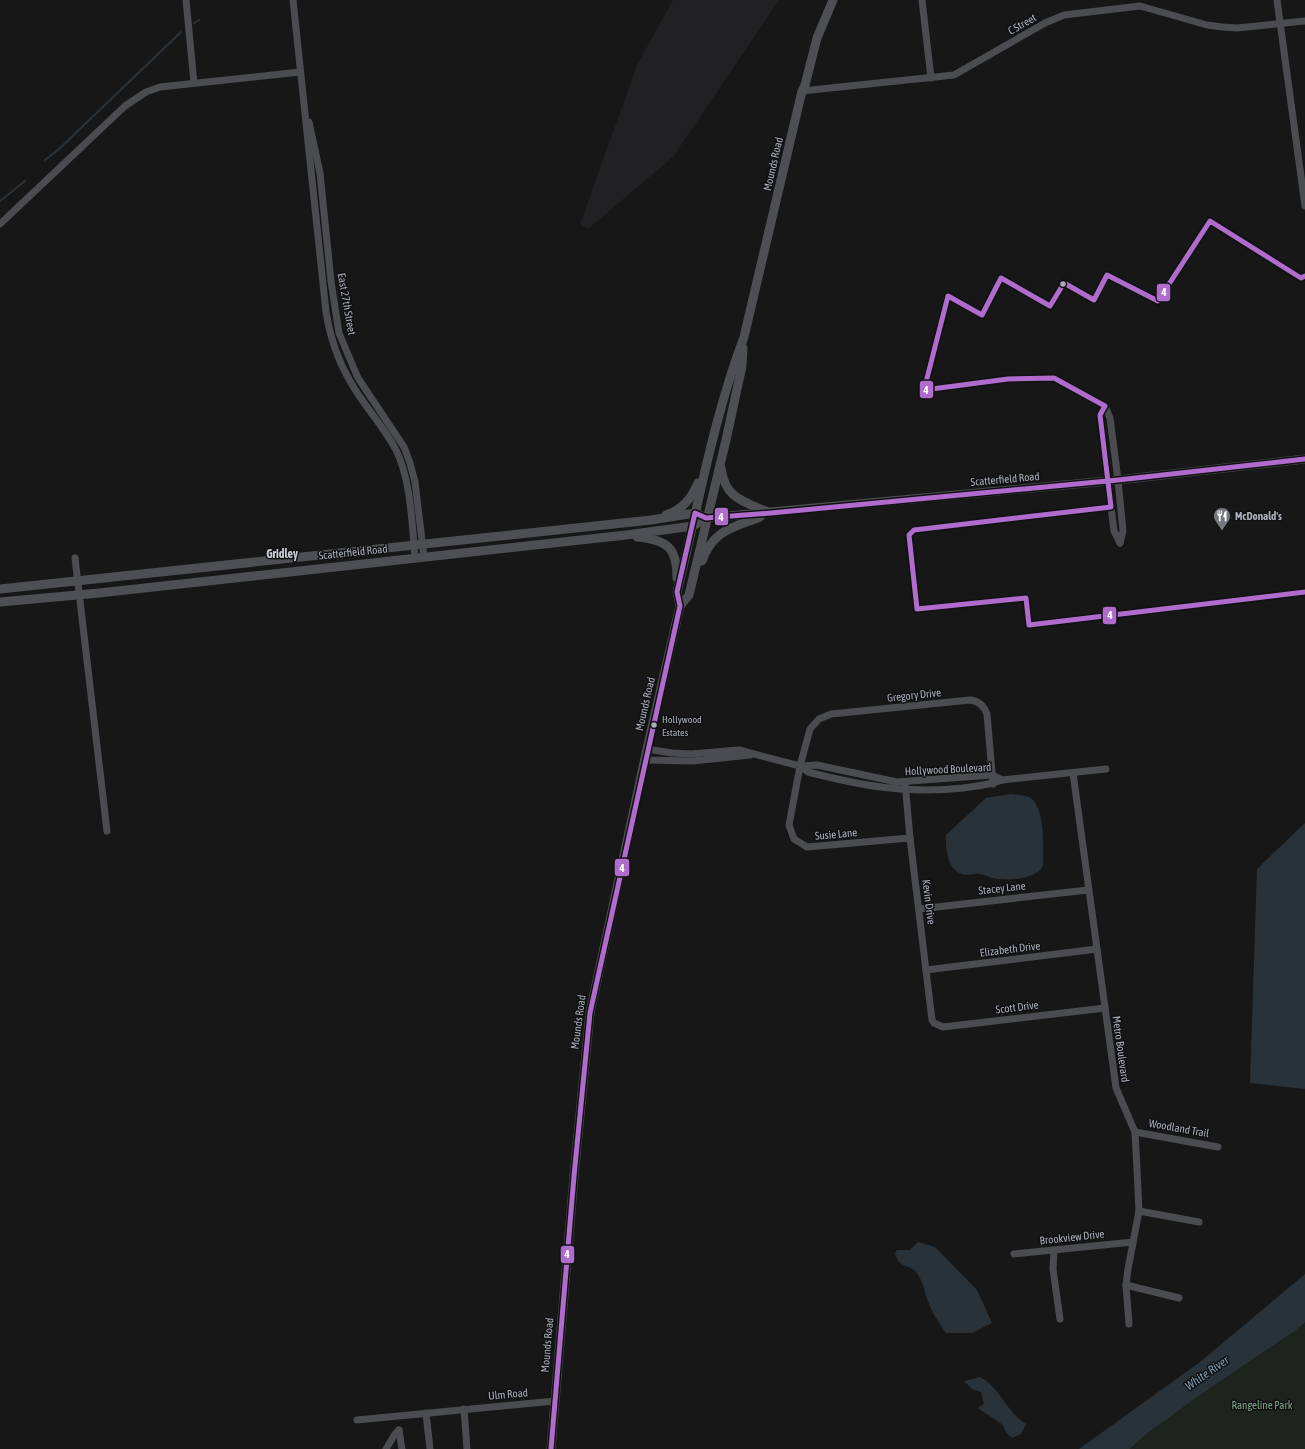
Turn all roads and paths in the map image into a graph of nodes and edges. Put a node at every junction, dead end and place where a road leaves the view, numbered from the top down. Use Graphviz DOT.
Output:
graph roads {
  1 [pos="186,0"];
  2 [pos="293,0"];
  3 [pos="833,0"];
  4 [pos="922,0"];
  5 [pos="1278,0"];
  6 [pos="1305,21"];
  7 [pos="1281,24"];
  8 [pos="300,72"];
  9 [pos="931,78"];
  10 [pos="194,83"];
  11 [pos="802,91"];
  12 [pos="1305,206"];
  13 [pos="0,224"];
  14 [pos="744,337"];
  15 [pos="1305,459"];
  16 [pos="707,461"];
  17 [pos="720,463"];
  18 [pos="1118,480"];
  19 [pos="1108,481"];
  20 [pos="695,513"];
  21 [pos="771,513"];
  22 [pos="706,518"];
  23 [pos="651,520"];
  24 [pos="693,526"];
  25 [pos="626,535"];
  26 [pos="418,544"];
  27 [pos="420,557"];
  28 [pos="75,558"];
  29 [pos="78,581"];
  30 [pos="0,589"];
  31 [pos="677,592"];
  32 [pos="79,595"];
  33 [pos="689,595"];
  34 [pos="0,602"];
  35 [pos="680,606"];
  36 [pos="647,749"];
  37 [pos="754,754"];
  38 [pos="645,760"];
  39 [pos="800,766"];
  40 [pos="1106,769"];
  41 [pos="1074,773"];
  42 [pos="992,775"];
  43 [pos="1002,780"];
  44 [pos="993,784"];
  45 [pos="906,786"];
  46 [pos="107,831"];
  47 [pos="910,838"];
  48 [pos="1088,890"];
  49 [pos="919,909"];
  50 [pos="1097,949"];
  51 [pos="926,970"];
  52 [pos="1105,1008"];
  53 [pos="934,1023"];
  54 [pos="1135,1132"];
  55 [pos="1218,1146"];
  56 [pos="1139,1211"];
  57 [pos="1199,1222"];
  58 [pos="1133,1242"];
  59 [pos="1054,1250"];
  60 [pos="1014,1254"];
  61 [pos="1126,1285"];
  62 [pos="1179,1298"];
  63 [pos="1060,1319"];
  64 [pos="1129,1324"];
  65 [pos="555,1401"];
  66 [pos="464,1409"];
  67 [pos="426,1413"];
  68 [pos="357,1420"];
  69 [pos="386,1449"];
  70 [pos="402,1449"];
  71 [pos="430,1449"];
  72 [pos="467,1449"];
  73 [pos="551,1449"];
  1 -- 10 [label="street"];
  2 -- 8 [label="street, East 27th Street"];
  3 -- 11 [label="main road, Mounds Road"];
  4 -- 9 [label="street"];
  5 -- 7 [label="street"];
  6 -- 7 [label="street, C Street"];
  7 -- 9 [label="street, C Street"];
  7 -- 12 [label="street"];
  8 -- 10 [label="street"];
  8 -- 26 [label="street, East 27th Street"];
  9 -- 11 [label="street, C Street"];
  10 -- 13 [label="street"];
  11 -- 14 [label="main road, Mounds Road"];
  14 -- 16 [label="main road, Mounds Road"];
  14 -- 17 [label="main road, Mounds Road"];
  15 -- 18 [label="main road, Scatterfield Road"];
  16 -- 20 [label="main road, Mounds Road"];
  16 -- 23 [label="main road"];
  17 -- 21 [label="main road"];
  17 -- 22 [label="main road, Mounds Road"];
  18 -- 19 [label="main road, Scatterfield Road"];
  18 -- 19 [label="street"];
  18 -- 19 [label="street"];
  19 -- 21 [label="main road, Scatterfield Road"];
  20 -- 22 [label="main road, Scatterfield Road"];
  20 -- 23 [label="main road, Scatterfield Road"];
  20 -- 24 [label="main road, Mounds Road"];
  21 -- 22 [label="main road, Scatterfield Road"];
  21 -- 33 [label="main road"];
  22 -- 24 [label="main road, Scatterfield Road"];
  22 -- 33 [label="main road, Mounds Road"];
  23 -- 26 [label="main road, Scatterfield Road"];
  24 -- 25 [label="main road, Scatterfield Road"];
  24 -- 31 [label="main road, Mounds Road"];
  25 -- 27 [label="main road, Scatterfield Road"];
  25 -- 31 [label="main road"];
  26 -- 27 [label="street, East 27th Street"];
  26 -- 29 [label="main road, Scatterfield Road"];
  27 -- 32 [label="main road, Scatterfield Road"];
  28 -- 29 [label="street"];
  29 -- 30 [label="main road, Scatterfield Road"];
  29 -- 32 [label="street"];
  31 -- 35 [label="main road, Mounds Road"];
  32 -- 34 [label="main road, Scatterfield Road"];
  32 -- 46 [label="street"];
  33 -- 35 [label="main road, Mounds Road"];
  35 -- 36 [label="main road, Mounds Road"];
  36 -- 37 [label="street, Hollywood Boulevard"];
  36 -- 38 [label="main road, Mounds Road"];
  37 -- 38 [label="street, Hollywood Boulevard"];
  37 -- 39 [label="street, Hollywood Boulevard"];
  38 -- 65 [label="main road, Mounds Road"];
  39 -- 42 [label="street, Gregory Drive"];
  39 -- 45 [label="street, Hollywood Boulevard"];
  39 -- 47 [label="street, Susie Lane"];
  40 -- 41 [label="street, Hollywood Boulevard"];
  41 -- 43 [label="street, Hollywood Boulevard"];
  41 -- 48 [label="street, Metro Boulevard"];
  42 -- 43 [label="street, Hollywood Boulevard"];
  42 -- 44 [label="street, Gregory Drive"];
  42 -- 45 [label="street, Hollywood Boulevard"];
  43 -- 44 [label="street, Hollywood Boulevard"];
  44 -- 45 [label="street, Hollywood Boulevard"];
  45 -- 47 [label="street, Kevin Drive"];
  47 -- 49 [label="street, Kevin Drive"];
  48 -- 49 [label="street, Stacey Lane"];
  48 -- 50 [label="street, Metro Boulevard"];
  49 -- 51 [label="street, Kevin Drive"];
  50 -- 51 [label="street, Elizabeth Drive"];
  50 -- 52 [label="street, Metro Boulevard"];
  51 -- 53 [label="street, Kevin Drive"];
  52 -- 53 [label="street, Scott Drive"];
  52 -- 54 [label="street, Metro Boulevard"];
  54 -- 55 [label="street, Woodland Trail"];
  54 -- 56 [label="street, Metro Boulevard"];
  56 -- 57 [label="street"];
  56 -- 58 [label="street, Metro Boulevard"];
  58 -- 59 [label="street, Brookview Drive"];
  58 -- 61 [label="street, Metro Boulevard"];
  59 -- 60 [label="street, Brookview Drive"];
  59 -- 63 [label="street"];
  61 -- 62 [label="street"];
  61 -- 64 [label="street, Metro Boulevard"];
  65 -- 66 [label="street, Ulm Road"];
  65 -- 73 [label="main road, Mounds Road"];
  66 -- 67 [label="street, Ulm Road"];
  66 -- 72 [label="street"];
  67 -- 68 [label="street, Ulm Road"];
  67 -- 71 [label="street"];
  69 -- 70 [label="street"];
}
